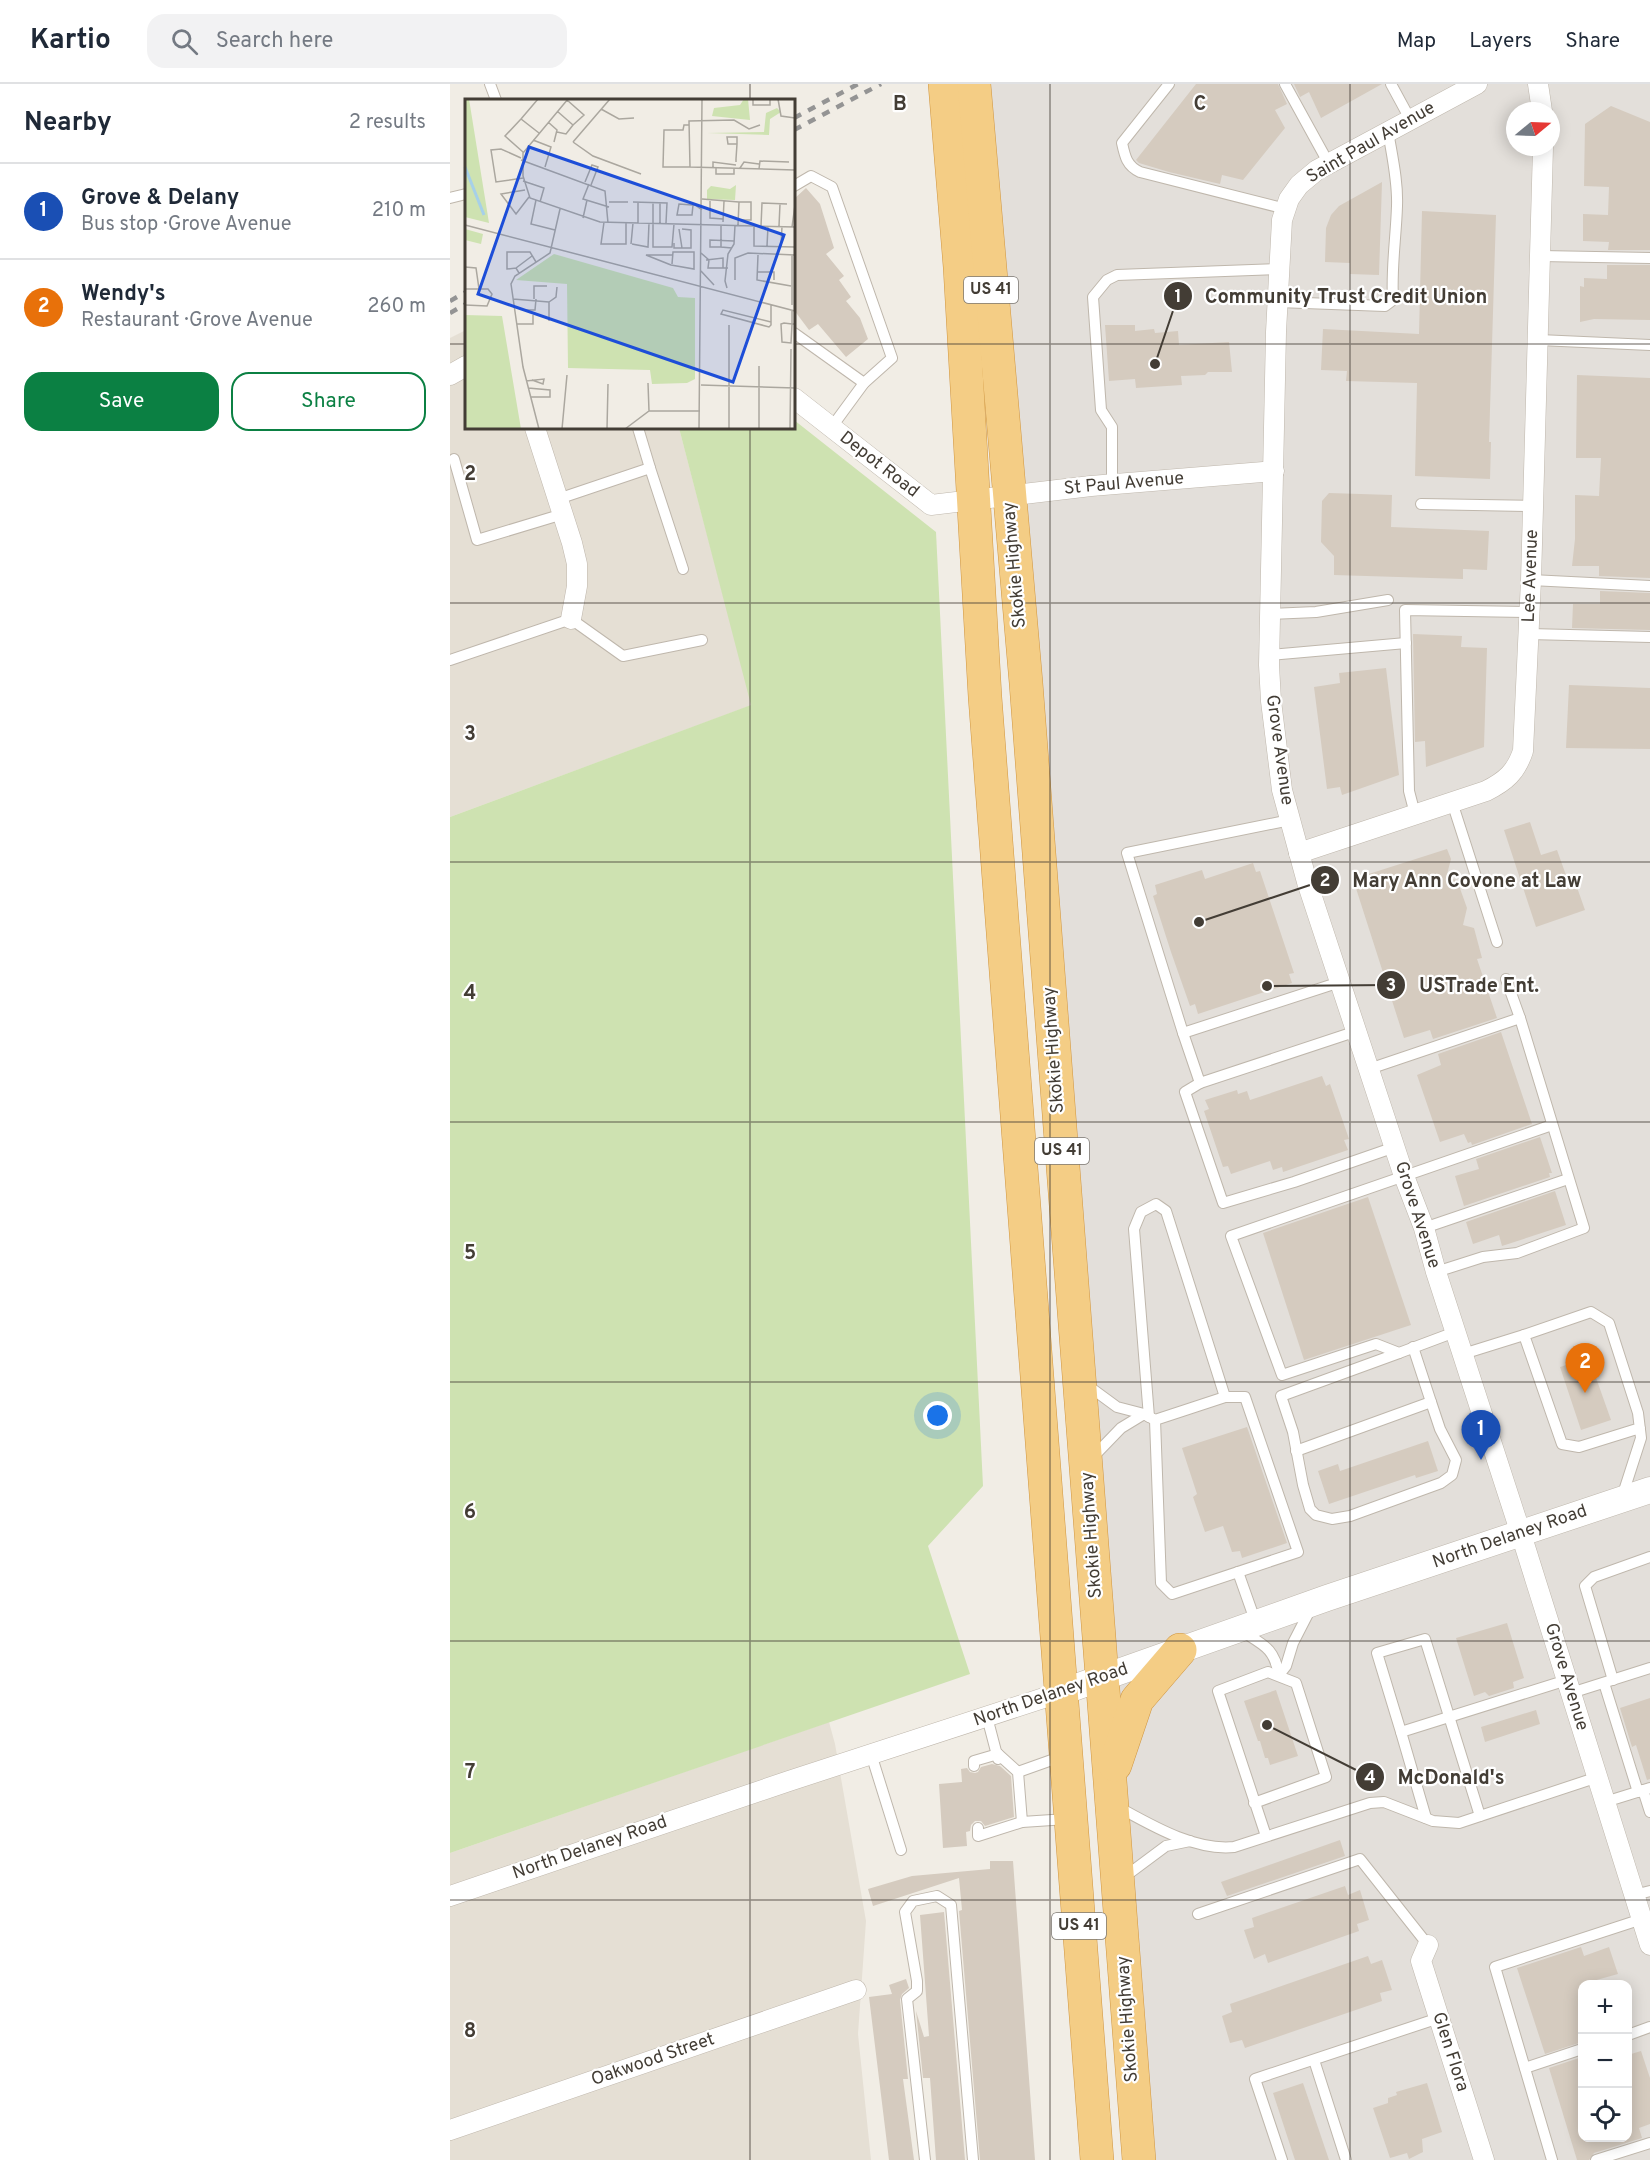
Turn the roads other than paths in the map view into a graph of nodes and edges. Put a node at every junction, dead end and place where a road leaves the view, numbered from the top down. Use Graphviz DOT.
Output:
graph roads {
  1 [pos="490,84"];
  2 [pos="945,84"];
  3 [pos="974,84"];
  4 [pos="1169,84"];
  5 [pos="1285,84"];
  6 [pos="1391,84"];
  7 [pos="1477,84"];
  8 [pos="1539,84"];
  9 [pos="496,99"];
  10 [pos="1541,102"];
  11 [pos="1410,119"];
  12 [pos="1388,131"];
  13 [pos="1543,156"];
  14 [pos="1329,164"];
  15 [pos="795,185"];
  16 [pos="465,194"];
  17 [pos="450,198"];
  18 [pos="1286,209"];
  19 [pos="1541,256"];
  20 [pos="1650,258"];
  21 [pos="1280,269"];
  22 [pos="1278,302"];
  23 [pos="795,334"];
  24 [pos="1539,340"];
  25 [pos="1650,345"];
  26 [pos="465,367"];
  27 [pos="450,375"];
  28 [pos="864,383"];
  29 [pos="795,399"];
  30 [pos="831,428"];
  31 [pos="535,429"];
  32 [pos="638,429"];
  33 [pos="454,459"];
  34 [pos="650,468"];
  35 [pos="1274,471"];
  36 [pos="1112,484"];
  37 [pos="1009,495"];
  38 [pos="974,500"];
  39 [pos="1421,504"];
  40 [pos="561,506"];
  41 [pos="1533,506"];
  42 [pos="683,569"];
  43 [pos="1531,580"];
  44 [pos="1650,586"];
  45 [pos="1388,600"];
  46 [pos="1530,612"];
  47 [pos="1270,614"];
  48 [pos="571,619"];
  49 [pos="1529,634"];
  50 [pos="1650,637"];
  51 [pos="702,640"];
  52 [pos="1406,643"];
  53 [pos="1269,655"];
  54 [pos="450,660"];
  55 [pos="1452,802"];
  56 [pos="1415,814"];
  57 [pos="1290,820"];
  58 [pos="1299,853"];
  59 [pos="1497,942"];
  60 [pos="1506,979"];
  61 [pos="1340,982"];
  62 [pos="1520,1018"];
  63 [pos="1357,1031"];
  64 [pos="1183,1033"];
  65 [pos="1369,1069"];
  66 [pos="1200,1083"];
  67 [pos="1552,1125"];
  68 [pos="1395,1148"];
  69 [pos="1404,1176"];
  70 [pos="1568,1179"];
  71 [pos="1424,1228"];
  72 [pos="1436,1272"];
  73 [pos="1455,1332"];
  74 [pos="1524,1335"];
  75 [pos="1413,1347"];
  76 [pos="1399,1353"];
  77 [pos="1462,1354"];
  78 [pos="1080,1380"];
  79 [pos="1225,1397"];
  80 [pos="1431,1402"];
  81 [pos="1149,1417"];
  82 [pos="1640,1433"];
  83 [pos="1650,1445"];
  84 [pos="1296,1451"];
  85 [pos="1086,1465"];
  86 [pos="1650,1490"];
  87 [pos="1621,1500"];
  88 [pos="1521,1534"];
  89 [pos="1650,1557"];
  90 [pos="1238,1572"];
  91 [pos="1313,1603"];
  92 [pos="1248,1626"];
  93 [pos="1180,1650"];
  94 [pos="1650,1668"];
  95 [pos="1279,1675"];
  96 [pos="1102,1678"];
  97 [pos="1609,1681"];
  98 [pos="1569,1687"];
  99 [pos="1062,1692"];
  100 [pos="987,1717"];
  101 [pos="1449,1717"];
  102 [pos="1401,1732"];
  103 [pos="871,1754"];
  104 [pos="1066,1755"];
  105 [pos="998,1756"];
  106 [pos="974,1766"];
  107 [pos="1018,1772"];
  108 [pos="1598,1778"];
  109 [pos="1644,1790"];
  110 [pos="1111,1792"];
  111 [pos="1605,1802"];
  112 [pos="1254,1803"];
  113 [pos="1650,1812"];
  114 [pos="1480,1816"];
  115 [pos="1426,1818"];
  116 [pos="1071,1819"];
  117 [pos="1022,1822"];
  118 [pos="978,1828"];
  119 [pos="1266,1836"];
  120 [pos="1193,1841"];
  121 [pos="901,1850"];
  122 [pos="1118,1882"];
  123 [pos="1642,1893"];
  124 [pos="450,1896"];
  125 [pos="1198,1914"];
  126 [pos="1642,1919"];
  127 [pos="1428,1945"];
  128 [pos="1650,1945"];
  129 [pos="856,1990"];
  130 [pos="1439,2018"];
  131 [pos="1650,2027"];
  132 [pos="1631,2034"];
  133 [pos="1578,2050"];
  134 [pos="1314,2060"];
  135 [pos="1525,2068"];
  136 [pos="450,2130"];
  137 [pos="1650,2143"];
  138 [pos="925,2160"];
  139 [pos="973,2160"];
  140 [pos="1097,2160"];
  141 [pos="1139,2160"];
  142 [pos="1282,2160"];
  143 [pos="1346,2160"];
  144 [pos="1484,2160"];
  145 [pos="1552,2160"];
  146 [pos="1596,2160"];
  1 -- 9 [label="lane"];
  2 -- 38 [label="highway, Skokie Highway / US 41"];
  3 -- 37 [label="highway, Skokie Highway / US 41"];
  4 -- 18 [label="lane"];
  5 -- 14 [label="lane"];
  6 -- 11 [label="lane"];
  7 -- 11 [label="street, Saint Paul Avenue"];
  8 -- 10 [label="street"];
  11 -- 12 [label="street, Saint Paul Avenue"];
  12 -- 14 [label="street, Saint Paul Avenue"];
  12 -- 22 [label="lane"];
  13 -- 19 [label="street, Lee Avenue"];
  14 -- 18 [label="street, Saint Paul Avenue"];
  15 -- 28 [label="lane"];
  16 -- 17 [label="lane"];
  18 -- 21 [label="street, Saint Paul Avenue"];
  19 -- 20 [label="lane"];
  19 -- 24 [label="street, Lee Avenue"];
  21 -- 22 [label="street, Saint Paul Avenue"];
  21 -- 36 [label="lane"];
  22 -- 35 [label="street, Saint Paul Avenue"];
  23 -- 28 [label="lane"];
  24 -- 25 [label="lane"];
  24 -- 41 [label="street, Lee Avenue"];
  26 -- 27 [label="street"];
  28 -- 30 [label="lane"];
  29 -- 30 [label="street, Depot Road"];
  30 -- 38 [label="street, Depot Road"];
  31 -- 40 [label="street"];
  32 -- 34 [label="lane"];
  33 -- 40 [label="lane"];
  34 -- 40 [label="lane"];
  34 -- 42 [label="lane"];
  35 -- 36 [label="street, St Paul Avenue"];
  35 -- 47 [label="street, Grove Avenue"];
  36 -- 37 [label="street, St Paul Avenue"];
  37 -- 38 [label="street, St Paul Avenue"];
  37 -- 78 [label="highway, Skokie Highway / US 41"];
  38 -- 99 [label="highway, Skokie Highway / US 41"];
  39 -- 41 [label="lane"];
  40 -- 48 [label="street"];
  41 -- 43 [label="street, Lee Avenue"];
  43 -- 44 [label="lane"];
  43 -- 46 [label="street, Lee Avenue"];
  45 -- 47 [label="lane"];
  46 -- 49 [label="street, Lee Avenue"];
  46 -- 52 [label="lane"];
  47 -- 53 [label="street, Grove Avenue"];
  48 -- 51 [label="lane"];
  48 -- 54 [label="lane"];
  49 -- 50 [label="lane"];
  49 -- 55 [label="street, Lee Avenue"];
  52 -- 53 [label="lane"];
  52 -- 56 [label="lane"];
  53 -- 57 [label="street, Grove Avenue"];
  55 -- 56 [label="street, Lee Avenue"];
  55 -- 59 [label="lane"];
  56 -- 58 [label="street, Lee Avenue"];
  57 -- 58 [label="street, Grove Avenue"];
  57 -- 64 [label="lane"];
  58 -- 61 [label="street, Grove Avenue"];
  60 -- 62 [label="lane"];
  61 -- 63 [label="street, Grove Avenue"];
  61 -- 64 [label="lane"];
  62 -- 65 [label="lane"];
  62 -- 67 [label="lane"];
  63 -- 65 [label="street, Grove Avenue"];
  63 -- 66 [label="lane"];
  64 -- 66 [label="lane"];
  65 -- 68 [label="street, Grove Avenue"];
  66 -- 68 [label="lane"];
  67 -- 69 [label="lane"];
  67 -- 70 [label="lane"];
  68 -- 69 [label="street, Grove Avenue"];
  69 -- 71 [label="street, Grove Avenue"];
  69 -- 76 [label="lane"];
  70 -- 71 [label="lane"];
  70 -- 72 [label="lane"];
  71 -- 72 [label="street, Grove Avenue"];
  72 -- 73 [label="street, Grove Avenue"];
  73 -- 75 [label="lane"];
  73 -- 77 [label="street, Grove Avenue"];
  74 -- 77 [label="lane"];
  74 -- 82 [label="lane"];
  74 -- 82 [label="lane"];
  75 -- 76 [label="lane"];
  75 -- 80 [label="lane"];
  76 -- 84 [label="lane"];
  77 -- 88 [label="street, Grove Avenue"];
  78 -- 81 [label="lane"];
  78 -- 85 [label="highway, Skokie Highway / US 41"];
  79 -- 81 [label="lane"];
  79 -- 81 [label="lane"];
  79 -- 90 [label="lane"];
  80 -- 84 [label="lane"];
  80 -- 84 [label="lane"];
  81 -- 85 [label="lane"];
  81 -- 90 [label="lane"];
  82 -- 83 [label="lane"];
  82 -- 87 [label="lane"];
  85 -- 96 [label="highway, Skokie Highway / US 41"];
  86 -- 87 [label="street, North Delaney Road"];
  87 -- 88 [label="street, North Delaney Road"];
  88 -- 91 [label="street, North Delaney Road"];
  88 -- 98 [label="street, Grove Avenue"];
  89 -- 97 [label="lane"];
  90 -- 92 [label="lane"];
  91 -- 92 [label="street, North Delaney Road"];
  91 -- 95 [label="lane"];
  92 -- 93 [label="street, North Delaney Road"];
  92 -- 95 [label="lane"];
  93 -- 96 [label="street, North Delaney Road"];
  93 -- 110 [label="highway"];
  94 -- 97 [label="lane"];
  95 -- 112 [label="lane"];
  95 -- 112 [label="lane"];
  96 -- 99 [label="street, North Delaney Road"];
  96 -- 110 [label="highway, Skokie Highway / US 41"];
  97 -- 98 [label="lane"];
  97 -- 109 [label="lane"];
  98 -- 101 [label="lane"];
  98 -- 108 [label="street, Grove Avenue"];
  99 -- 100 [label="street, North Delaney Road"];
  99 -- 104 [label="highway, Skokie Highway / US 41"];
  100 -- 103 [label="street, North Delaney Road"];
  100 -- 105 [label="lane"];
  101 -- 102 [label="lane"];
  101 -- 102 [label="lane"];
  101 -- 114 [label="lane"];
  102 -- 115 [label="lane"];
  103 -- 121 [label="lane"];
  103 -- 124 [label="street, North Delaney Road"];
  104 -- 107 [label="lane"];
  104 -- 116 [label="highway, Skokie Highway / US 41"];
  105 -- 106 [label="lane"];
  105 -- 107 [label="lane"];
  107 -- 117 [label="lane"];
  108 -- 111 [label="street, Grove Avenue"];
  108 -- 114 [label="lane"];
  109 -- 111 [label="lane"];
  109 -- 113 [label="lane"];
  110 -- 120 [label="lane"];
  110 -- 122 [label="highway, Skokie Highway / US 41"];
  111 -- 123 [label="street, Grove Avenue"];
  112 -- 119 [label="lane"];
  114 -- 115 [label="lane"];
  115 -- 119 [label="lane"];
  116 -- 117 [label="lane"];
  116 -- 140 [label="highway, Skokie Highway / US 41"];
  117 -- 118 [label="lane"];
  119 -- 120 [label="lane"];
  120 -- 122 [label="lane"];
  122 -- 141 [label="highway, Skokie Highway / US 41"];
  123 -- 126 [label="street, Grove Avenue"];
  125 -- 127 [label="lane"];
  126 -- 128 [label="street, Grove Avenue"];
  126 -- 135 [label="lane"];
  127 -- 130 [label="street, Glen Flora"];
  129 -- 136 [label="street, Oakwood Street"];
  130 -- 134 [label="lane"];
  130 -- 144 [label="street, Glen Flora"];
  131 -- 132 [label="lane"];
  133 -- 135 [label="lane"];
  134 -- 142 [label="lane"];
  134 -- 143 [label="lane"];
  135 -- 145 [label="lane"];
  137 -- 146 [label="lane"];
  138 -- 139 [label="lane"];
}
